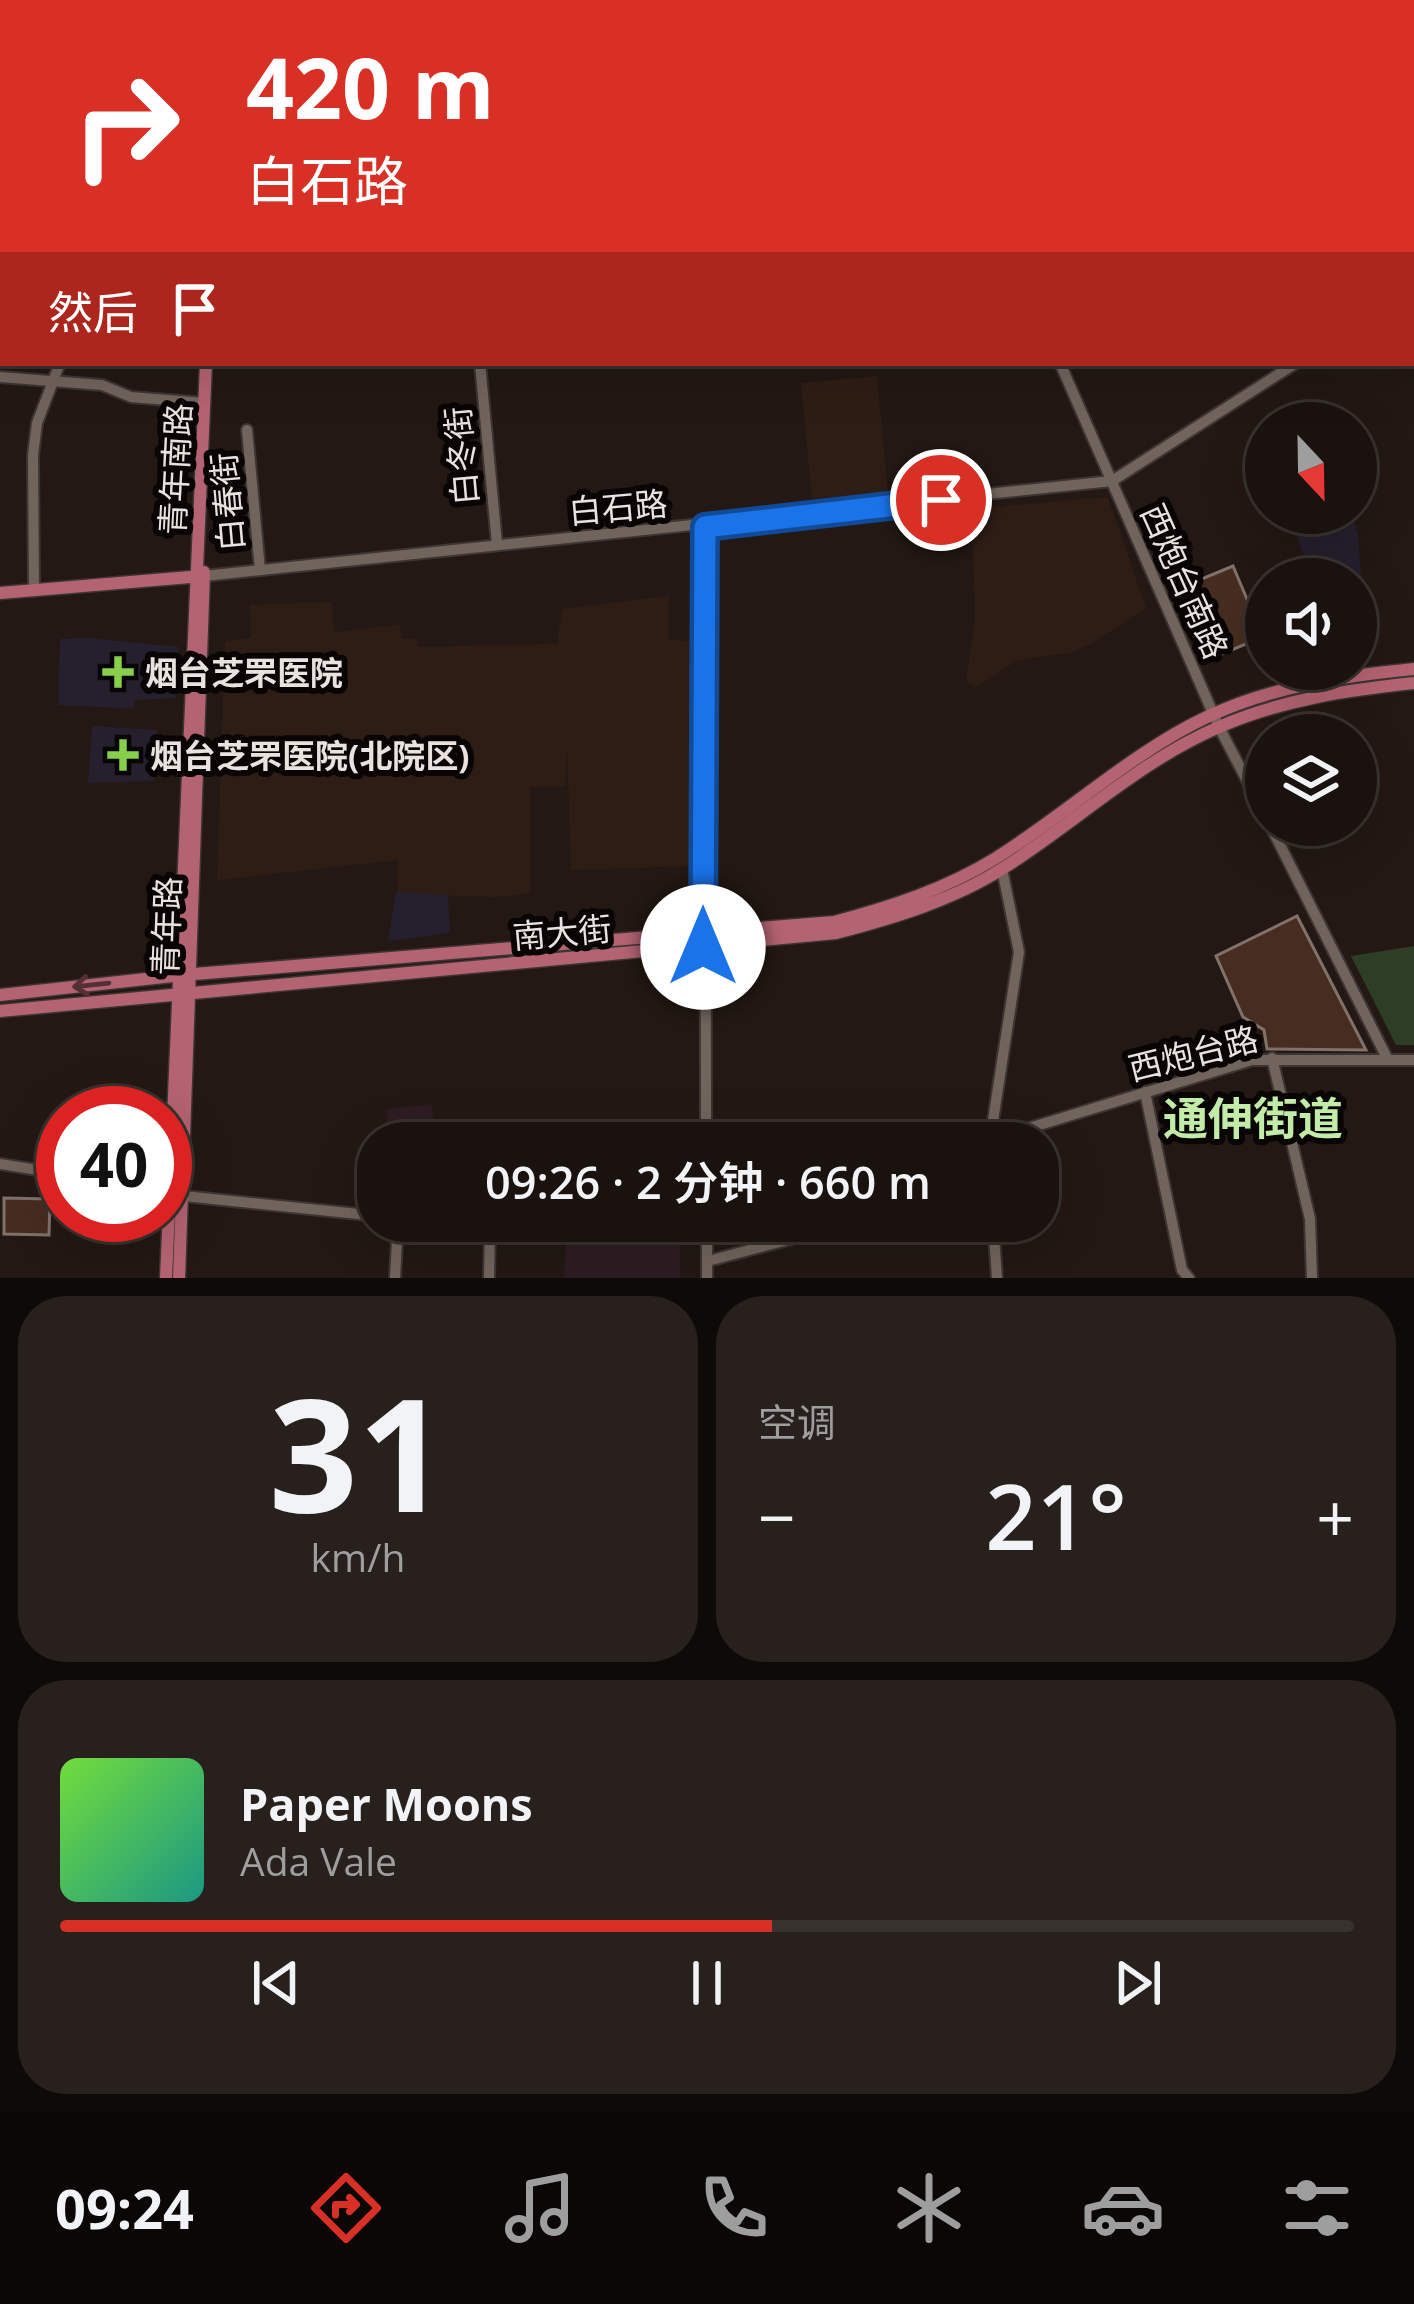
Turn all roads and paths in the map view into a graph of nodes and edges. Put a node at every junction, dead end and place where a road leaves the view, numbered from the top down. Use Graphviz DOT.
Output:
graph roads {
  1 [pos="59,366"];
  2 [pos="210,366"];
  3 [pos="210,366"];
  4 [pos="481,366"];
  5 [pos="1061,366"];
  6 [pos="1291,366"];
  7 [pos="0,377"];
  8 [pos="52,383"];
  9 [pos="205,403"];
  10 [pos="247,430"];
  11 [pos="1112,482"];
  12 [pos="705,527"];
  13 [pos="497,544"];
  14 [pos="260,570"];
  15 [pos="200,576"];
  16 [pos="34,591"];
  17 [pos="0,593"];
  18 [pos="1414,670"];
  19 [pos="1414,683"];
  20 [pos="1216,720"];
  21 [pos="1245,776"];
  22 [pos="1281,846"];
  23 [pos="1002,869"];
  24 [pos="703,940"];
  25 [pos="187,975"];
  26 [pos="186,991"];
  27 [pos="0,995"];
  28 [pos="0,1010"];
  29 [pos="1272,1058"];
  30 [pos="1388,1060"];
  31 [pos="1414,1060"];
  32 [pos="179,1086"];
  33 [pos="1145,1092"];
  34 [pos="706,1122"];
  35 [pos="990,1122"];
  36 [pos="1048,1122"];
  37 [pos="0,1164"];
  38 [pos="36,1170"];
  39 [pos="192,1197"];
  40 [pos="357,1214"];
  41 [pos="169,1242"];
  42 [pos="175,1242"];
  43 [pos="397,1242"];
  44 [pos="490,1242"];
  45 [pos="708,1242"];
  46 [pos="780,1242"];
  47 [pos="995,1242"];
  48 [pos="708,1261"];
  49 [pos="166,1278"];
  50 [pos="178,1278"];
  51 [pos="395,1278"];
  52 [pos="489,1278"];
  53 [pos="707,1278"];
  54 [pos="997,1278"];
  55 [pos="1189,1278"];
  56 [pos="1312,1278"];
  1 -- 8 [label="street"];
  2 -- 9 [label="main road, 青年南路"];
  3 -- 15 [label="main road, 青年南路"];
  4 -- 13 [label="street, 白冬街"];
  5 -- 11 [label="street, 西炮台南路"];
  6 -- 11 [label="street, 白石路"];
  7 -- 8 [label="street"];
  8 -- 9 [label="street"];
  8 -- 16 [label="street"];
  9 -- 15 [label="main road, 青年南路"];
  10 -- 14 [label="street, 白春街"];
  11 -- 12 [label="street, 白石路"];
  11 -- 20 [label="street, 西炮台南路"];
  12 -- 13 [label="street, 白石路"];
  12 -- 24 [label="street"];
  13 -- 14 [label="street, 白石路"];
  14 -- 15 [label="street, 白石路"];
  15 -- 16 [label="main road"];
  15 -- 25 [label="main road, 青年路"];
  16 -- 17 [label="main road"];
  18 -- 20 [label="main road"];
  19 -- 20 [label="main road"];
  20 -- 21 [label="street, 西炮台南路"];
  20 -- 23 [label="main road, 南大街"];
  20 -- 24 [label="main road, 南大街"];
  22 -- 30 [label="street, 西炮台南路"];
  23 -- 24 [label="main road, 南大街"];
  23 -- 35 [label="street"];
  24 -- 25 [label="main road, 南大街"];
  24 -- 26 [label="main road, 南大街"];
  24 -- 34 [label="street"];
  25 -- 26 [label="main road, 青年路"];
  25 -- 27 [label="main road, 南大街, one-way"];
  26 -- 28 [label="main road, 南大街"];
  26 -- 32 [label="main road, 青年路"];
  29 -- 30 [label="street, 西炮台路"];
  29 -- 33 [label="street, 西炮台路"];
  29 -- 56 [label="street"];
  30 -- 31 [label="street, 西炮台路"];
  33 -- 36 [label="street, 西炮台路"];
  33 -- 55 [label="street"];
  37 -- 38 [label="street"];
  39 -- 40 [label="street"];
  41 -- 49 [label="main road, 青年路"];
  42 -- 50 [label="main road, 青年路"];
  43 -- 51 [label="street"];
  44 -- 52 [label="street"];
  45 -- 48 [label="street"];
  46 -- 48 [label="street"];
  47 -- 54 [label="street"];
  48 -- 53 [label="street"];
}
